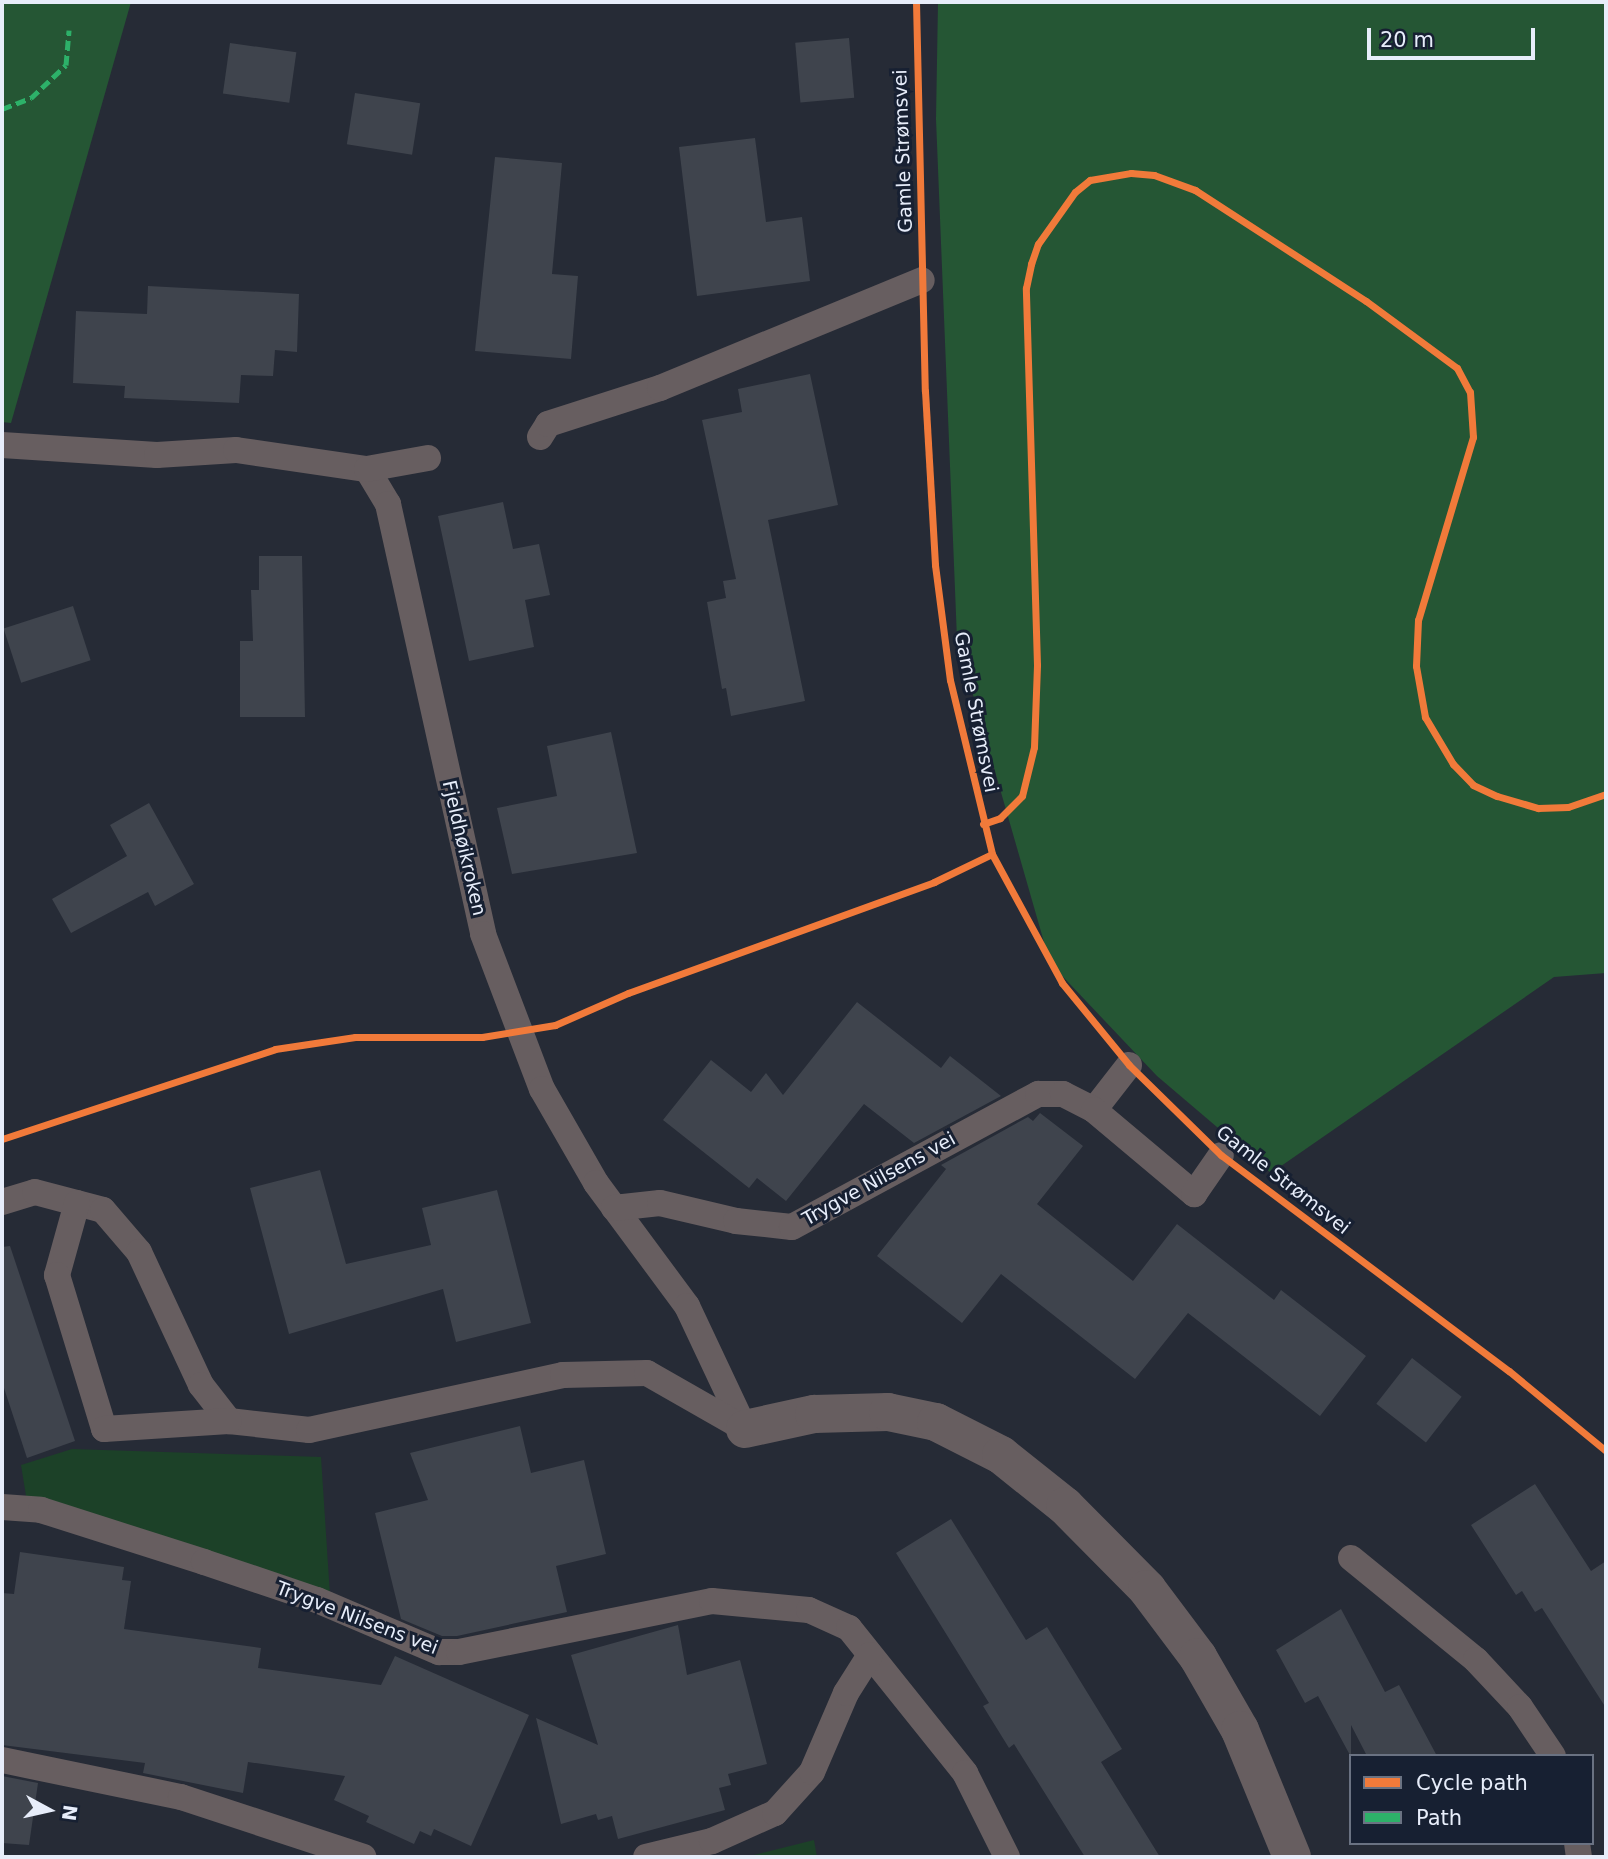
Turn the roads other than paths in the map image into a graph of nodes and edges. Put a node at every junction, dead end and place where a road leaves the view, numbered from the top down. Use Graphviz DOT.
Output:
graph roads {
  1 [pos="922,280"];
  2 [pos="540,437"];
  3 [pos="2,445"];
  4 [pos="428,458"];
  5 [pos="367,469"];
  6 [pos="1129,1065"];
  7 [pos="1094,1110"];
  8 [pos="1221,1156"];
  9 [pos="2,1202"];
  10 [pos="77,1203"];
  11 [pos="614,1209"];
  12 [pos="229,1421"];
  13 [pos="745,1429"];
  14 [pos="2,1507"];
  15 [pos="1352,1558"];
  16 [pos="870,1655"];
  17 [pos="1552,1754"];
  18 [pos="2,1760"];
  19 [pos="363,1857"];
  20 [pos="646,1857"];
  21 [pos="1007,1857"];
  22 [pos="1292,1857"];
  1 -- 2 [label="lane"];
  3 -- 5 [label="lane"];
  4 -- 5 [label="lane"];
  5 -- 11 [label="lane, Fjeldhøikroken"];
  6 -- 7 [label="lane"];
  7 -- 8 [label="lane, Trygve Nilsens vei"];
  7 -- 11 [label="lane, Trygve Nilsens vei"];
  9 -- 10 [label="lane"];
  10 -- 12 [label="lane"];
  10 -- 12 [label="lane"];
  11 -- 13 [label="lane"];
  12 -- 13 [label="lane"];
  13 -- 22 [label="street"];
  14 -- 16 [label="lane, Trygve Nilsens vei"];
  15 -- 17 [label="lane"];
  16 -- 20 [label="lane"];
  16 -- 21 [label="lane, Trygve Nilsens vei"];
  18 -- 19 [label="lane"];
}
